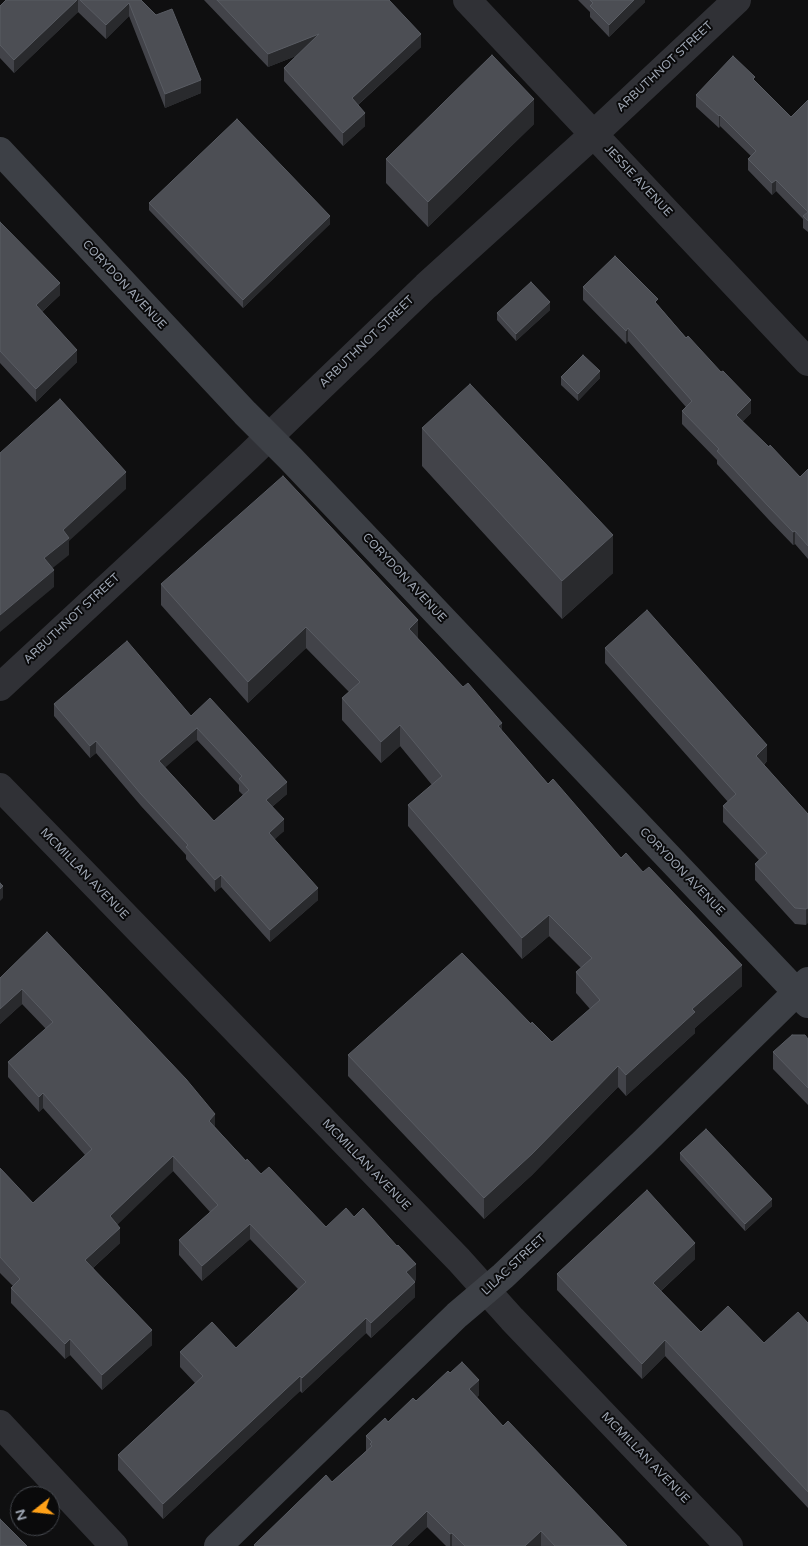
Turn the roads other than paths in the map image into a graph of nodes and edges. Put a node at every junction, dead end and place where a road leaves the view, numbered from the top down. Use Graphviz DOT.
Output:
graph roads {
  1 [pos="467,0"];
  2 [pos="737,0"];
  3 [pos="594,134"];
  4 [pos="0,151"];
  5 [pos="808,362"];
  6 [pos="269,437"];
  7 [pos="0,687"];
  8 [pos="0,787"];
  9 [pos="804,992"];
  10 [pos="486,1290"];
  11 [pos="0,1424"];
  12 [pos="114,1546"];
  13 [pos="218,1546"];
  14 [pos="729,1546"];
  1 -- 3 [label="street, JESSIE AVENUE"];
  2 -- 3 [label="street, ARBUTHNOT STREET"];
  3 -- 5 [label="street, JESSIE AVENUE"];
  3 -- 6 [label="street, ARBUTHNOT STREET"];
  4 -- 6 [label="main road, CORYDON AVENUE"];
  6 -- 7 [label="street, ARBUTHNOT STREET"];
  6 -- 9 [label="main road, CORYDON AVENUE"];
  8 -- 10 [label="street, MCMILLAN AVENUE"];
  9 -- 10 [label="main road, LILAC STREET"];
  10 -- 13 [label="main road, LILAC STREET"];
  10 -- 14 [label="street, MCMILLAN AVENUE"];
  11 -- 12 [label="street"];
}
